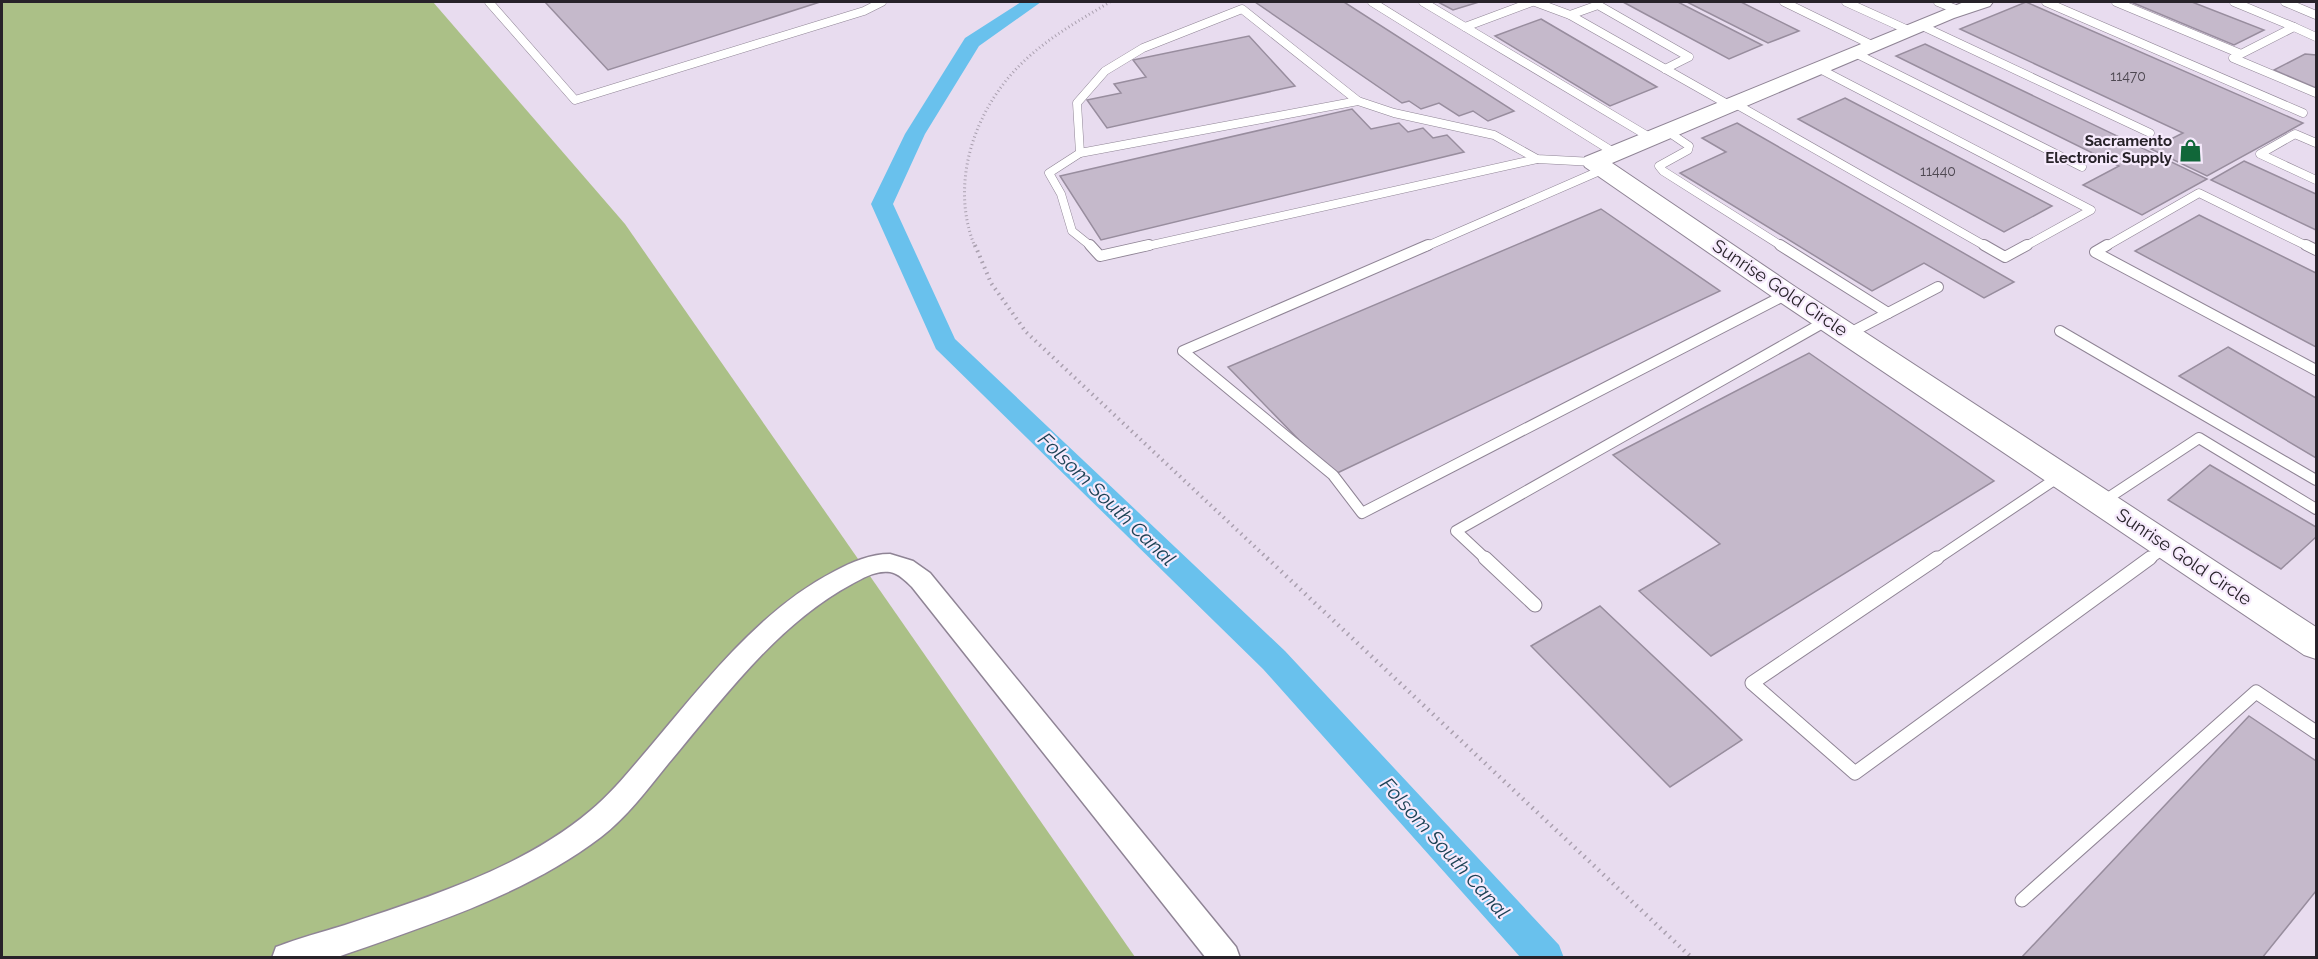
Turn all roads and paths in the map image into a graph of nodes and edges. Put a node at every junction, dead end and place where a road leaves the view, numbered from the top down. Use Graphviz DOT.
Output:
graph roads {
  1 [pos="489,2"];
  2 [pos="882,2"];
  3 [pos="1110,2"];
  4 [pos="1372,2"];
  5 [pos="1423,2"];
  6 [pos="1534,2"];
  7 [pos="1784,2"];
  8 [pos="1846,2"];
  9 [pos="2046,2"];
  10 [pos="2116,2"];
  11 [pos="2234,2"];
  12 [pos="2285,2"];
  13 [pos="1595,3"];
  14 [pos="1964,4"];
  15 [pos="1243,5"];
  16 [pos="1570,15"];
  17 [pos="2316,15"];
  18 [pos="1465,27"];
  19 [pos="2294,27"];
  20 [pos="1914,28"];
  21 [pos="2316,37"];
  22 [pos="1863,49"];
  23 [pos="2241,54"];
  24 [pos="1818,68"];
  25 [pos="1665,69"];
  26 [pos="2316,93"];
  27 [pos="1358,101"];
  28 [pos="1732,104"];
  29 [pos="2303,113"];
  30 [pos="2150,133"];
  31 [pos="1659,135"];
  32 [pos="2316,144"];
  33 [pos="1080,153"];
  34 [pos="1537,159"];
  35 [pos="1605,161"];
  36 [pos="2082,167"];
  37 [pos="2316,180"];
  38 [pos="2316,250"];
  39 [pos="1938,287"];
  40 [pos="1787,294"];
  41 [pos="1888,313"];
  42 [pos="1838,327"];
  43 [pos="2060,331"];
  44 [pos="2316,370"];
  45 [pos="2060,476"];
  46 [pos="2316,480"];
  47 [pos="2102,502"];
  48 [pos="2316,509"];
  49 [pos="2166,547"];
  50 [pos="1535,605"];
  51 [pos="2316,645"];
  52 [pos="2316,732"];
  53 [pos="2022,900"];
  54 [pos="287,957"];
  55 [pos="1225,957"];
  56 [pos="1692,957"];
  1 -- 2 [label="lane"];
  3 -- 56 [label="path"];
  4 -- 35 [label="lane"];
  5 -- 18 [label="lane"];
  6 -- 16 [label="lane"];
  6 -- 18 [label="lane"];
  7 -- 22 [label="lane"];
  8 -- 20 [label="lane"];
  9 -- 29 [label="lane"];
  10 -- 23 [label="lane"];
  11 -- 19 [label="lane"];
  12 -- 17 [label="lane"];
  13 -- 16 [label="lane"];
  13 -- 25 [label="lane"];
  14 -- 20 [label="street"];
  15 -- 27 [label="lane"];
  15 -- 33 [label="lane"];
  16 -- 25 [label="lane"];
  18 -- 31 [label="lane"];
  19 -- 21 [label="lane"];
  19 -- 23 [label="lane"];
  20 -- 22 [label="street"];
  20 -- 30 [label="lane"];
  22 -- 24 [label="street"];
  22 -- 36 [label="lane"];
  23 -- 26 [label="lane"];
  24 -- 28 [label="street"];
  24 -- 28 [label="lane"];
  25 -- 28 [label="lane"];
  27 -- 33 [label="lane"];
  27 -- 34 [label="lane"];
  28 -- 31 [label="street"];
  31 -- 35 [label="street"];
  31 -- 41 [label="lane"];
  32 -- 37 [label="lane"];
  33 -- 34 [label="lane"];
  34 -- 35 [label="lane"];
  35 -- 40 [label="street, Sunrise Gold Circle"];
  35 -- 40 [label="lane"];
  38 -- 44 [label="lane"];
  39 -- 41 [label="lane"];
  40 -- 42 [label="street, Sunrise Gold Circle"];
  41 -- 42 [label="lane"];
  42 -- 45 [label="street, Sunrise Gold Circle"];
  42 -- 50 [label="lane"];
  43 -- 46 [label="lane"];
  45 -- 47 [label="street, Sunrise Gold Circle"];
  45 -- 49 [label="lane"];
  47 -- 48 [label="lane"];
  47 -- 49 [label="street, Sunrise Gold Circle"];
  49 -- 51 [label="street, Sunrise Gold Circle"];
  52 -- 53 [label="lane"];
  54 -- 55 [label="street"];
}
